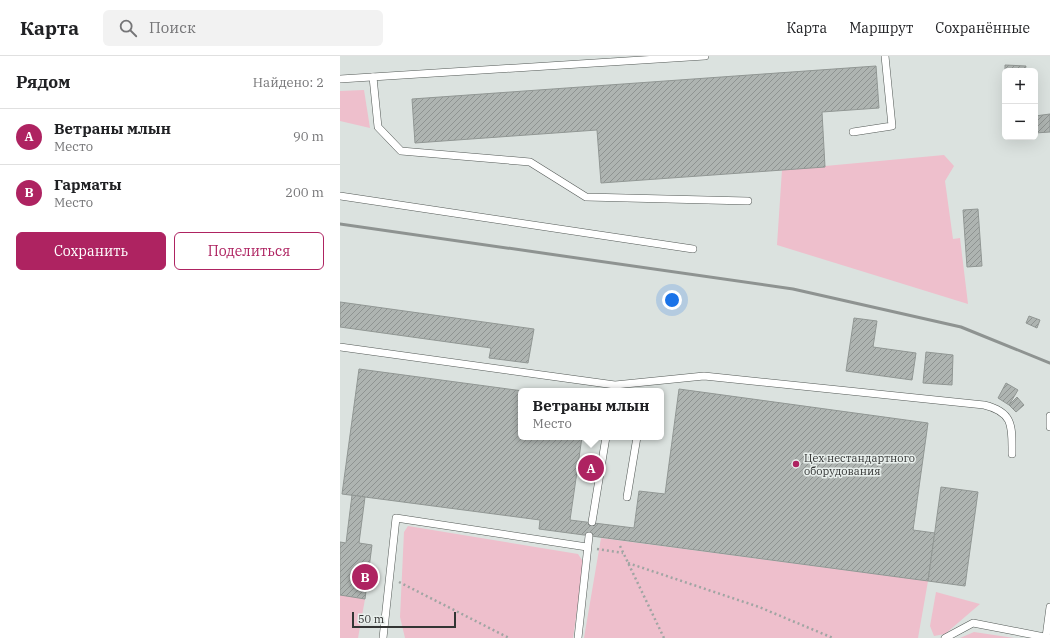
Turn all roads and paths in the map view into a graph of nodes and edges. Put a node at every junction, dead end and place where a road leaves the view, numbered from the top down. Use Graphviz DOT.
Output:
graph roads {
  1 [pos="705,56"];
  2 [pos="885,56"];
  3 [pos="373,77"];
  4 [pos="340,79"];
  5 [pos="853,132"];
  6 [pos="340,196"];
  7 [pos="748,201"];
  8 [pos="693,249"];
  9 [pos="340,347"];
  10 [pos="615,388"];
  11 [pos="636,388"];
  12 [pos="1050,416"];
  13 [pos="1050,427"];
  14 [pos="606,440"];
  15 [pos="636,440"];
  16 [pos="1012,454"];
  17 [pos="627,497"];
  18 [pos="592,522"];
  19 [pos="589,536"];
  20 [pos="620,546"];
  21 [pos="587,547"];
  22 [pos="623,553"];
  23 [pos="628,563"];
  24 [pos="390,581"];
  25 [pos="1050,607"];
  26 [pos="383,638"];
  27 [pos="509,638"];
  28 [pos="578,638"];
  29 [pos="664,638"];
  30 [pos="833,638"];
  31 [pos="945,638"];
  32 [pos="1048,638"];
  1 -- 3 [label="lane"];
  2 -- 5 [label="lane"];
  3 -- 4 [label="lane"];
  3 -- 7 [label="lane"];
  6 -- 8 [label="lane"];
  9 -- 10 [label="lane"];
  10 -- 11 [label="lane"];
  11 -- 16 [label="lane"];
  12 -- 13 [label="lane"];
  14 -- 18 [label="lane"];
  15 -- 17 [label="lane"];
  19 -- 21 [label="lane"];
  20 -- 22 [label="path"];
  21 -- 22 [label="path"];
  21 -- 24 [label="lane"];
  21 -- 28 [label="lane"];
  22 -- 23 [label="path"];
  23 -- 29 [label="path"];
  23 -- 30 [label="path"];
  24 -- 26 [label="lane"];
  24 -- 27 [label="path"];
  25 -- 32 [label="lane"];
  31 -- 32 [label="lane"];
}
